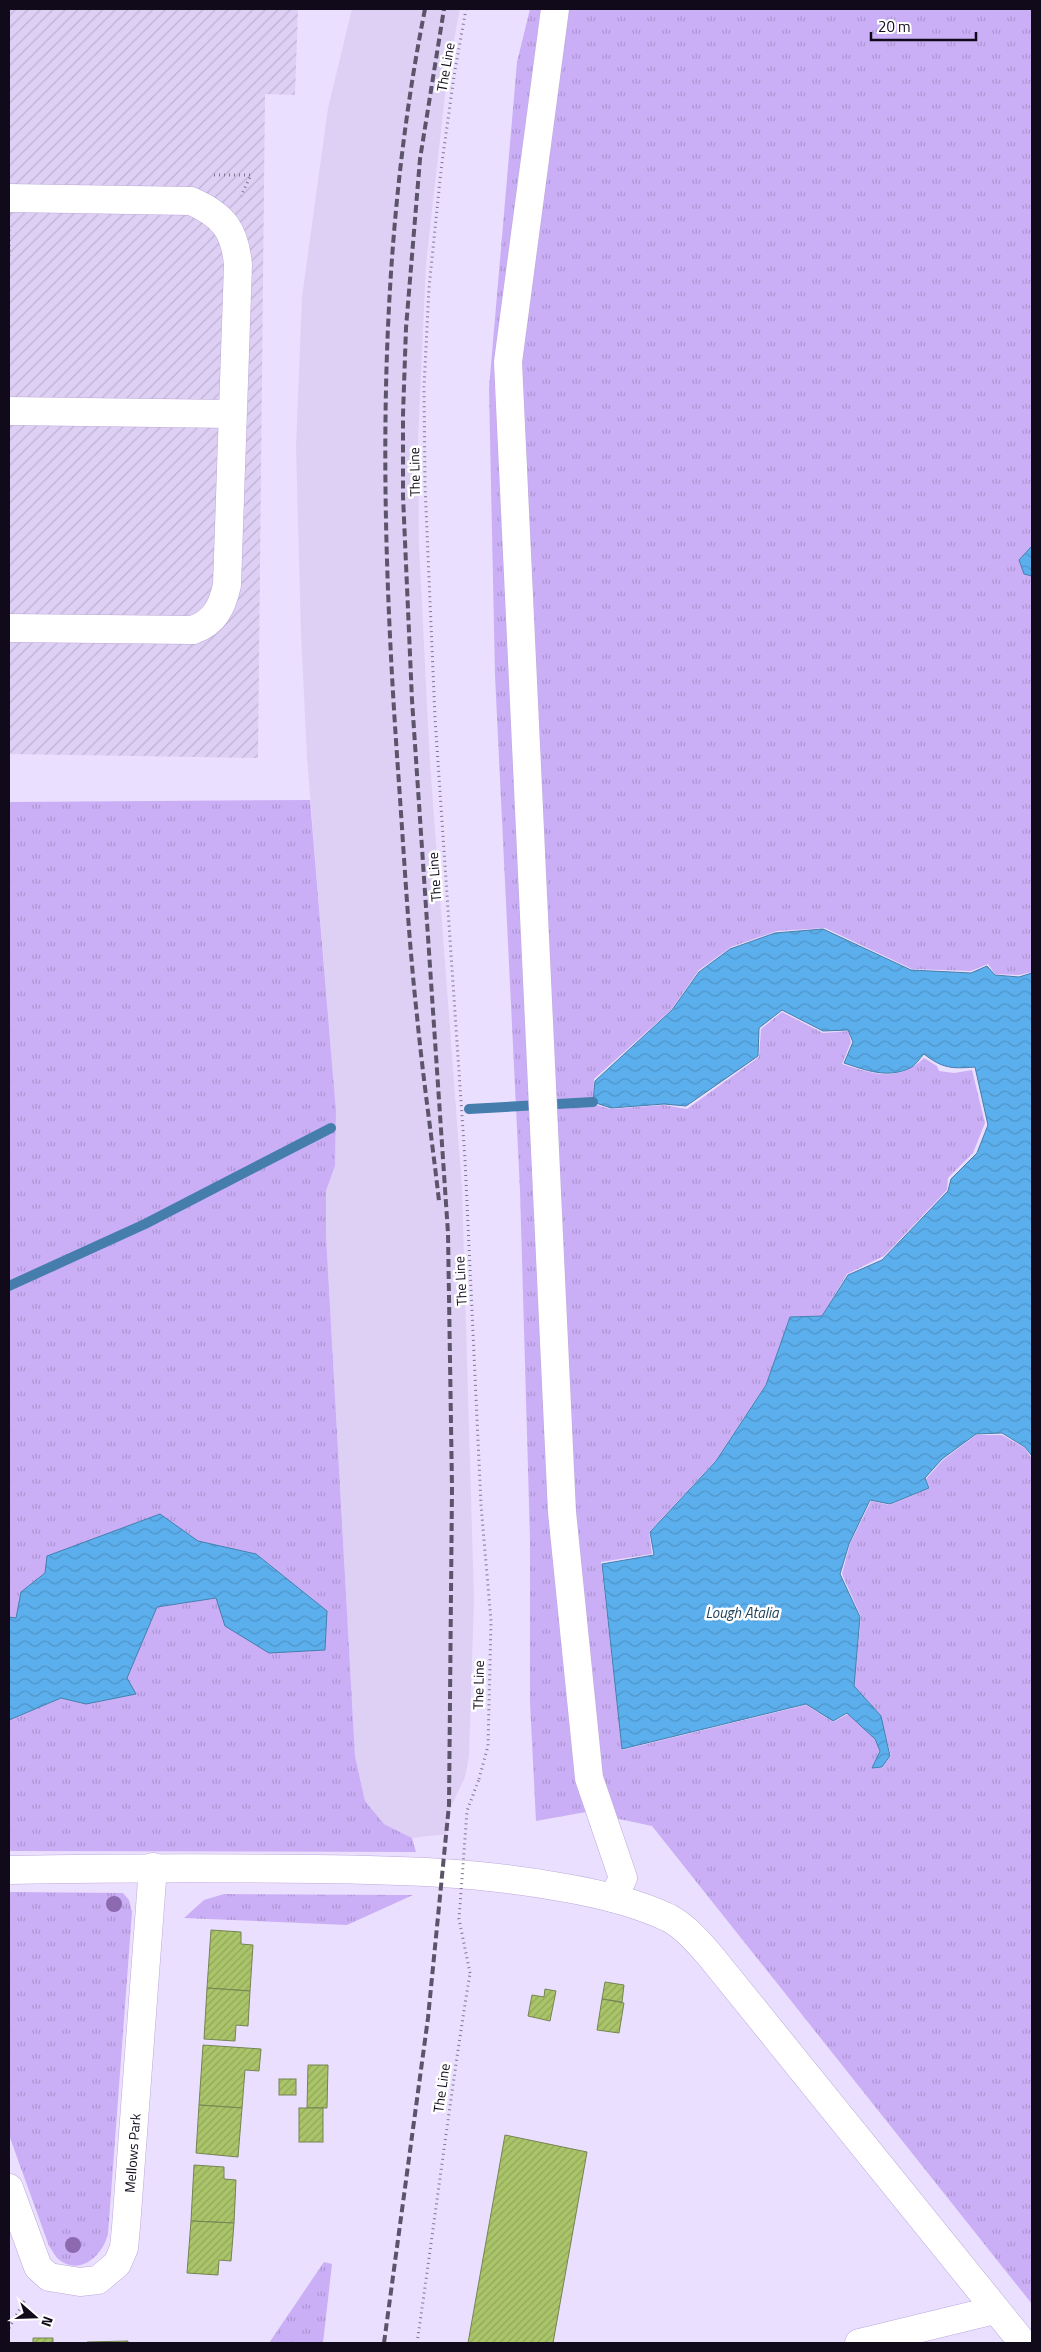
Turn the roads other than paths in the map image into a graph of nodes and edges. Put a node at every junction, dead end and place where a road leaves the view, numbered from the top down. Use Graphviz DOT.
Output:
graph roads {
  1 [pos="555,9"];
  2 [pos="9,198"];
  3 [pos="9,412"];
  4 [pos="232,414"];
  5 [pos="9,628"];
  6 [pos="153,1867"];
  7 [pos="9,1870"];
  8 [pos="613,1898"];
  9 [pos="9,2188"];
  10 [pos="995,2310"];
  11 [pos="859,2343"];
  12 [pos="1023,2343"];
  1 -- 8 [label="street"];
  2 -- 4 [label="street"];
  3 -- 4 [label="street"];
  4 -- 5 [label="street"];
  6 -- 7 [label="street"];
  6 -- 8 [label="street"];
  6 -- 9 [label="street, Mellows Park"];
  8 -- 10 [label="street"];
  10 -- 11 [label="street"];
  10 -- 12 [label="street"];
}
